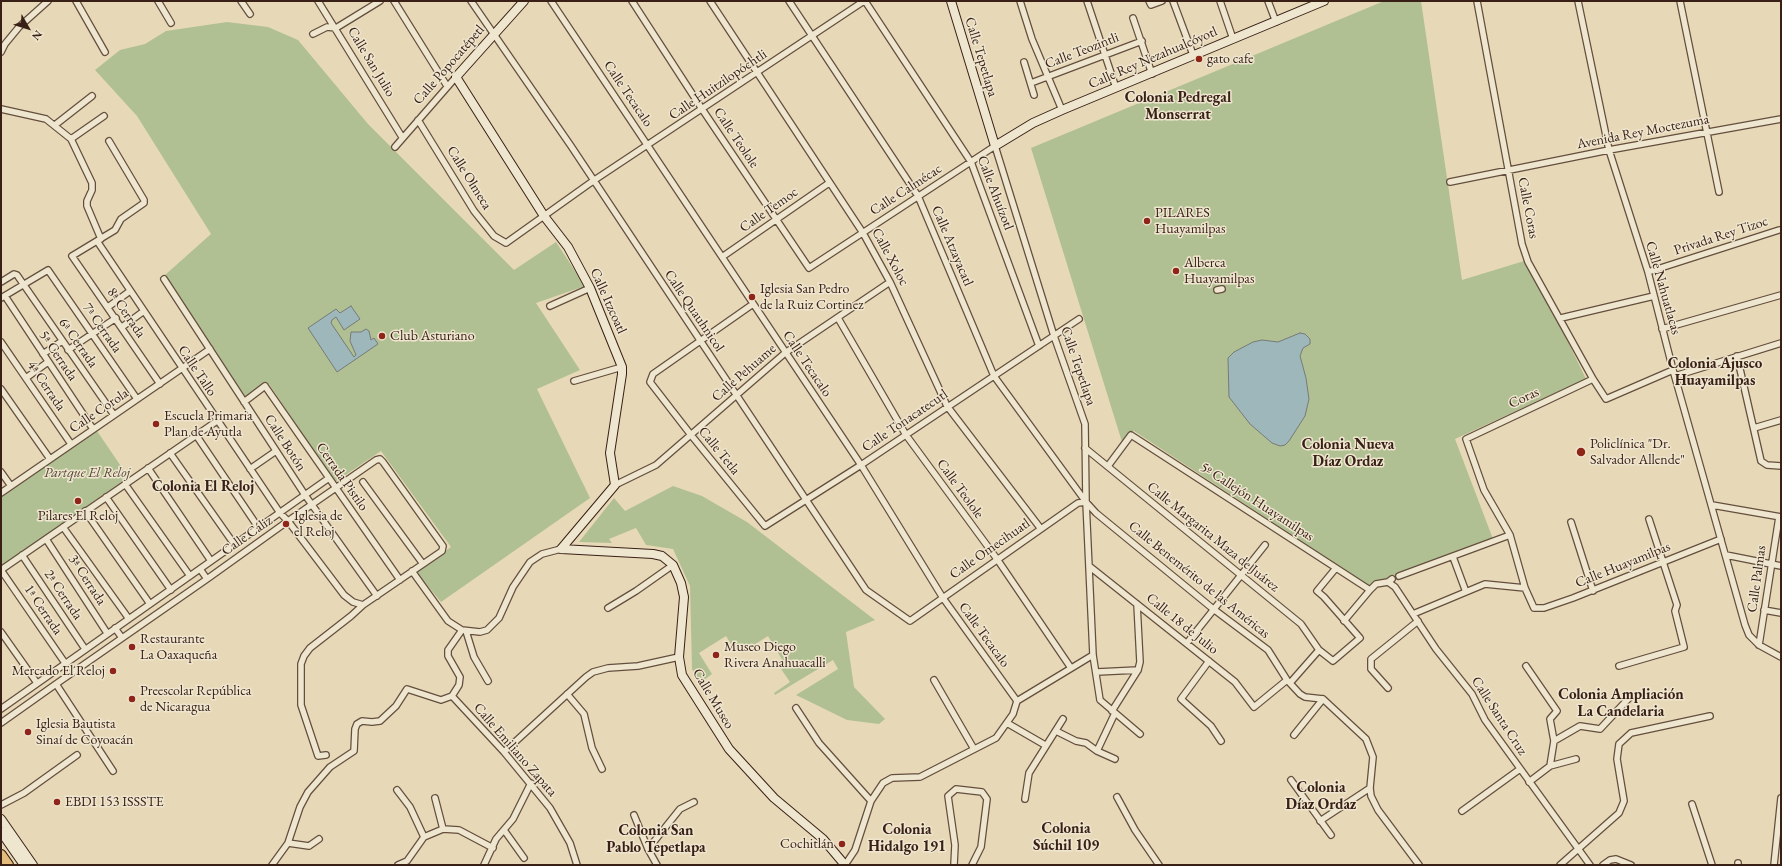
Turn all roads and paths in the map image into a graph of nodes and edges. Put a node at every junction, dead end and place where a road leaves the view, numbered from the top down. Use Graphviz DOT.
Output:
graph roads {
  1 [pos="48,1"];
  2 [pos="76,1"];
  3 [pos="158,1"];
  4 [pos="241,1"];
  5 [pos="318,1"];
  6 [pos="380,1"];
  7 [pos="394,1"];
  8 [pos="471,1"];
  9 [pos="524,1"];
  10 [pos="551,1"];
  11 [pos="632,1"];
  12 [pos="710,1"];
  13 [pos="789,1"];
  14 [pos="865,1"];
  15 [pos="951,1"];
  16 [pos="1020,1"];
  17 [pos="1087,1"];
  18 [pos="1149,1"];
  19 [pos="1162,1"];
  20 [pos="1173,1"];
  21 [pos="1220,1"];
  22 [pos="1268,1"];
  23 [pos="1324,1"];
  24 [pos="1478,1"];
  25 [pos="1578,1"];
  26 [pos="1680,1"];
  27 [pos="1313,3"];
  28 [pos="250,14"];
  29 [pos="1133,18"];
  30 [pos="171,22"];
  31 [pos="1276,22"];
  32 [pos="336,28"];
  33 [pos="313,34"];
  34 [pos="493,34"];
  35 [pos="812,36"];
  36 [pos="1233,39"];
  37 [pos="1142,41"];
  38 [pos="1,52"];
  39 [pos="105,52"];
  40 [pos="1193,54"];
  41 [pos="1106,55"];
  42 [pos="1024,62"];
  43 [pos="758,73"];
  44 [pos="1152,74"];
  45 [pos="456,77"];
  46 [pos="1048,77"];
  47 [pos="1031,83"];
  48 [pos="447,86"];
  49 [pos="1116,88"];
  50 [pos="1034,95"];
  51 [pos="92,96"];
  52 [pos="1,110"];
  53 [pos="702,110"];
  54 [pos="1062,110"];
  55 [pos="104,116"];
  56 [pos="1781,119"];
  57 [pos="418,120"];
  58 [pos="55,125"];
  59 [pos="1707,132"];
  60 [pos="402,137"];
  61 [pos="71,139"];
  62 [pos="110,141"];
  63 [pos="648,146"];
  64 [pos="995,146"];
  65 [pos="395,147"];
  66 [pos="1609,150"];
  67 [pos="971,162"];
  68 [pos="1509,171"];
  69 [pos="593,181"];
  70 [pos="1450,182"];
  71 [pos="829,183"];
  72 [pos="1719,192"];
  73 [pos="918,196"];
  74 [pos="544,216"];
  75 [pos="777,220"];
  76 [pos="1779,230"];
  77 [pos="863,233"];
  78 [pos="99,240"];
  79 [pos="506,243"];
  80 [pos="722,257"];
  81 [pos="809,268"];
  82 [pos="1648,272"];
  83 [pos="164,279"];
  84 [pos="1,282"];
  85 [pos="890,282"];
  86 [pos="23,285"];
  87 [pos="590,288"];
  88 [pos="130,291"];
  89 [pos="1781,294"];
  90 [pos="1654,296"];
  91 [pos="3,297"];
  92 [pos="753,304"];
  93 [pos="550,306"];
  94 [pos="108,307"];
  95 [pos="144,311"];
  96 [pos="116,318"];
  97 [pos="838,318"];
  98 [pos="1560,318"];
  99 [pos="1079,319"];
  100 [pos="122,327"];
  101 [pos="1662,329"];
  102 [pos="91,334"];
  103 [pos="1054,336"];
  104 [pos="62,341"];
  105 [pos="700,341"];
  106 [pos="1,342"];
  107 [pos="1781,342"];
  108 [pos="1039,346"];
  109 [pos="210,349"];
  110 [pos="68,350"];
  111 [pos="785,353"];
  112 [pos="42,354"];
  113 [pos="1737,356"];
  114 [pos="48,362"];
  115 [pos="622,367"];
  116 [pos="181,369"];
  117 [pos="1673,370"];
  118 [pos="994,376"];
  119 [pos="1675,376"];
  120 [pos="26,378"];
  121 [pos="1593,379"];
  122 [pos="574,381"];
  123 [pos="160,384"];
  124 [pos="1,389"];
  125 [pos="737,395"];
  126 [pos="137,399"];
  127 [pos="244,402"];
  128 [pos="948,406"];
  129 [pos="114,415"];
  130 [pos="1781,420"];
  131 [pos="217,421"];
  132 [pos="1754,428"];
  133 [pos="93,429"];
  134 [pos="196,435"];
  135 [pos="690,435"];
  136 [pos="906,435"];
  137 [pos="71,444"];
  138 [pos="1085,448"];
  139 [pos="276,451"];
  140 [pos="170,453"];
  141 [pos="50,459"];
  142 [pos="861,465"];
  143 [pos="1108,466"];
  144 [pos="1781,466"];
  145 [pos="148,468"];
  146 [pos="250,469"];
  147 [pos="1,472"];
  148 [pos="329,478"];
  149 [pos="363,482"];
  150 [pos="125,484"];
  151 [pos="615,485"];
  152 [pos="10,486"];
  153 [pos="335,488"];
  154 [pos="1,493"];
  155 [pos="305,495"];
  156 [pos="106,497"];
  157 [pos="806,501"];
  158 [pos="1086,502"];
  159 [pos="313,504"];
  160 [pos="1712,505"];
  161 [pos="85,511"];
  162 [pos="280,512"];
  163 [pos="1780,517"];
  164 [pos="1649,519"];
  165 [pos="288,521"];
  166 [pos="1571,522"];
  167 [pos="769,525"];
  168 [pos="63,526"];
  169 [pos="258,527"];
  170 [pos="1041,529"];
  171 [pos="1510,535"];
  172 [pos="1720,538"];
  173 [pos="46,539"];
  174 [pos="234,544"];
  175 [pos="1265,545"];
  176 [pos="561,548"];
  177 [pos="1726,555"];
  178 [pos="22,556"];
  179 [pos="1453,557"];
  180 [pos="997,559"];
  181 [pos="211,561"];
  182 [pos="1662,563"];
  183 [pos="1770,563"];
  184 [pos="423,564"];
  185 [pos="673,565"];
  186 [pos="1089,566"];
  187 [pos="1781,566"];
  188 [pos="1336,568"];
  189 [pos="200,569"];
  190 [pos="1,570"];
  191 [pos="412,572"];
  192 [pos="1240,575"];
  193 [pos="190,576"];
  194 [pos="1399,576"];
  195 [pos="206,578"];
  196 [pos="400,580"];
  197 [pos="1525,588"];
  198 [pos="171,590"];
  199 [pos="1370,590"];
  200 [pos="1593,591"];
  201 [pos="1466,592"];
  202 [pos="377,596"];
  203 [pos="943,598"];
  204 [pos="150,604"];
  205 [pos="363,604"];
  206 [pos="1137,604"];
  207 [pos="608,608"];
  208 [pos="1212,608"];
  209 [pos="1764,610"];
  210 [pos="1781,612"];
  211 [pos="1413,614"];
  212 [pos="129,619"];
  213 [pos="1344,620"];
  214 [pos="910,621"];
  215 [pos="1418,621"];
  216 [pos="115,628"];
  217 [pos="464,631"];
  218 [pos="1,632"];
  219 [pos="107,633"];
  220 [pos="122,638"];
  221 [pos="1186,643"];
  222 [pos="1759,645"];
  223 [pos="85,649"];
  224 [pos="1319,650"];
  225 [pos="1093,655"];
  226 [pos="679,657"];
  227 [pos="1781,657"];
  228 [pos="1209,661"];
  229 [pos="67,662"];
  230 [pos="1526,666"];
  231 [pos="1619,666"];
  232 [pos="1071,668"];
  233 [pos="76,670"];
  234 [pos="1138,670"];
  235 [pos="1097,672"];
  236 [pos="934,680"];
  237 [pos="488,681"];
  238 [pos="1288,681"];
  239 [pos="36,683"];
  240 [pos="56,684"];
  241 [pos="1388,688"];
  242 [pos="567,694"];
  243 [pos="452,696"];
  244 [pos="1630,697"];
  245 [pos="1323,699"];
  246 [pos="1017,701"];
  247 [pos="1,708"];
  248 [pos="796,708"];
  249 [pos="1114,712"];
  250 [pos="1710,716"];
  251 [pos="1063,719"];
  252 [pos="1,723"];
  253 [pos="1007,723"];
  254 [pos="1056,731"];
  255 [pos="1140,734"];
  256 [pos="1294,735"];
  257 [pos="1221,741"];
  258 [pos="1554,741"];
  259 [pos="1045,745"];
  260 [pos="974,749"];
  261 [pos="1097,751"];
  262 [pos="504,752"];
  263 [pos="326,755"];
  264 [pos="77,756"];
  265 [pos="1114,759"];
  266 [pos="1576,759"];
  267 [pos="1550,766"];
  268 [pos="602,769"];
  269 [pos="1520,769"];
  270 [pos="113,771"];
  271 [pos="1291,780"];
  272 [pos="1529,782"];
  273 [pos="530,783"];
  274 [pos="1370,788"];
  275 [pos="397,790"];
  276 [pos="1117,797"];
  277 [pos="435,798"];
  278 [pos="1781,798"];
  279 [pos="1025,799"];
  280 [pos="871,801"];
  281 [pos="694,802"];
  282 [pos="1692,804"];
  283 [pos="1,805"];
  284 [pos="1462,811"];
  285 [pos="634,815"];
  286 [pos="1,819"];
  287 [pos="1320,821"];
  288 [pos="443,829"];
  289 [pos="504,830"];
  290 [pos="1,832"];
  291 [pos="1331,835"];
  292 [pos="424,837"];
  293 [pos="318,839"];
  294 [pos="288,843"];
  295 [pos="493,848"];
  296 [pos="648,849"];
  297 [pos="1578,850"];
  298 [pos="1,855"];
  299 [pos="524,858"];
  300 [pos="8,865"];
  301 [pos="24,865"];
  302 [pos="33,865"];
  303 [pos="272,865"];
  304 [pos="398,865"];
  305 [pos="484,865"];
  306 [pos="577,865"];
  307 [pos="657,865"];
  308 [pos="844,865"];
  309 [pos="954,865"];
  310 [pos="972,865"];
  311 [pos="1159,865"];
  312 [pos="1419,865"];
  313 [pos="1560,865"];
  314 [pos="1590,865"];
  315 [pos="1603,865"];
  316 [pos="1631,865"];
  317 [pos="1712,865"];
  318 [pos="1774,865"];
  1 -- 38 [label="street"];
  2 -- 39 [label="street"];
  3 -- 30 [label="street"];
  4 -- 28 [label="street"];
  5 -- 32 [label="street, Calle San Julio"];
  6 -- 32 [label="street"];
  7 -- 48 [label="street"];
  8 -- 34 [label="street, Calle Quauhnicol"];
  9 -- 34 [label="street, Calle Popocatépetl"];
  10 -- 63 [label="street, Calle Tecacalo"];
  11 -- 53 [label="street, Calle Teolole"];
  12 -- 43 [label="street, Calle Xoloc"];
  13 -- 35 [label="street, Calle Atzayacatl"];
  14 -- 35 [label="street, Calle Huitzilopóchtli"];
  14 -- 67 [label="street, Calle Ahuízotl"];
  15 -- 64 [label="street, Calle Tepetlapa"];
  16 -- 46 [label="street"];
  17 -- 41 [label="street"];
  18 -- 19 [label="street"];
  20 -- 40 [label="street"];
  21 -- 36 [label="street"];
  22 -- 31 [label="street"];
  23 -- 27 [label="street, Calle Rey Nezahualcóyotl"];
  24 -- 68 [label="street, Calle Coras"];
  25 -- 66 [label="street, Calle Nahuatlacas"];
  26 -- 59 [label="street"];
  27 -- 31 [label="street, Calle Rey Nezahualcóyotl"];
  29 -- 37 [label="street"];
  31 -- 36 [label="street, Calle Rey Nezahualcóyotl"];
  32 -- 33 [label="street"];
  32 -- 60 [label="street, Calle San Julio"];
  34 -- 45 [label="street, Calle Popocatépetl"];
  34 -- 69 [label="street, Calle Quauhnicol"];
  35 -- 43 [label="street, Calle Huitzilopóchtli"];
  35 -- 73 [label="street, Calle Atzayacatl"];
  36 -- 40 [label="street, Calle Rey Nezahualcóyotl"];
  37 -- 41 [label="street, Calle Teozintli"];
  37 -- 44 [label="street"];
  40 -- 44 [label="street, Calle Rey Nezahualcóyotl"];
  41 -- 46 [label="street, Calle Teozintli"];
  41 -- 49 [label="street"];
  42 -- 47 [label="street"];
  43 -- 53 [label="street, Calle Huitzilopóchtli"];
  43 -- 71 [label="street, Calle Xoloc"];
  44 -- 49 [label="street, Calle Rey Nezahualcóyotl"];
  45 -- 48 [label="street, Calle Popocatépetl"];
  45 -- 74 [label="street, Calle Itzcoatl"];
  46 -- 47 [label="street, Calle Teozintli"];
  46 -- 54 [label="street"];
  47 -- 50 [label="street"];
  48 -- 57 [label="street, Calle Popocatépetl"];
  49 -- 54 [label="street, Calle Rey Nezahualcóyotl"];
  51 -- 58 [label="street"];
  52 -- 58 [label="street"];
  53 -- 63 [label="street, Calle Huitzilopóchtli"];
  53 -- 75 [label="street, Calle Teolole"];
  54 -- 64 [label="street, Calle Rey Nezahualcóyotl"];
  55 -- 61 [label="street"];
  56 -- 59 [label="street, Avenida Rey Moctezuma"];
  57 -- 60 [label="street, Calle Popocatépetl"];
  57 -- 79 [label="street, Calle Olmeca"];
  58 -- 61 [label="street"];
  59 -- 66 [label="street, Avenida Rey Moctezuma"];
  59 -- 72 [label="street"];
  60 -- 65 [label="street, Calle Popocatépetl"];
  61 -- 78 [label="street, Calle Tallo"];
  62 -- 78 [label="street"];
  63 -- 69 [label="street, Calle Huitzilopóchtli"];
  63 -- 80 [label="street, Calle Tecacalo"];
  64 -- 67 [label="street, Calle Calmécac"];
  64 -- 103 [label="street, Calle Tepetlapa"];
  66 -- 68 [label="street, Avenida Rey Moctezuma"];
  66 -- 82 [label="street, Calle Nahuatlacas"];
  67 -- 73 [label="street, Calle Calmécac"];
  67 -- 108 [label="street, Calle Ahuízotl"];
  68 -- 70 [label="street, Avenida Rey Moctezuma"];
  68 -- 98 [label="street, Calle Coras"];
  69 -- 74 [label="street, Calle Huitzilopóchtli"];
  69 -- 105 [label="street, Calle Quauhnicol"];
  71 -- 75 [label="street, Calle Temoc"];
  71 -- 77 [label="street, Calle Xoloc"];
  73 -- 77 [label="street, Calle Calmécac"];
  73 -- 118 [label="street, Calle Atzayacatl"];
  74 -- 79 [label="street, Calle Huitzilopóchtli"];
  74 -- 87 [label="street, Calle Itzcoatl"];
  75 -- 80 [label="street, Calle Temoc"];
  75 -- 81 [label="street, Calle Teolole"];
  76 -- 82 [label="street, Privada Rey Tizoc"];
  77 -- 81 [label="street, Calle Calmécac"];
  77 -- 85 [label="street, Calle Xoloc"];
  78 -- 88 [label="street, Calle Tallo"];
  78 -- 94 [label="street, 8ª Cerrada"];
  80 -- 92 [label="street, Calle Tecacalo"];
  82 -- 90 [label="street, Calle Nahuatlacas"];
  83 -- 109 [label="street, Calle Botón"];
  84 -- 86 [label="street"];
  85 -- 97 [label="street, Calle Pehuame"];
  85 -- 128 [label="street, Calle Xoloc"];
  86 -- 91 [label="street"];
  86 -- 102 [label="street, 7ª Cerrada"];
  86 -- 104 [label="street, 6ª Cerrada"];
  87 -- 93 [label="street"];
  87 -- 115 [label="street, Calle Itzcoatl"];
  88 -- 94 [label="street"];
  88 -- 95 [label="street, Calle Tallo"];
  89 -- 101 [label="street"];
  90 -- 98 [label="street"];
  90 -- 101 [label="street, Calle Nahuatlacas"];
  91 -- 112 [label="street, 5ª Cerrada"];
  92 -- 105 [label="street"];
  92 -- 111 [label="street, Calle Tecacalo"];
  94 -- 96 [label="street, 8ª Cerrada"];
  95 -- 100 [label="street"];
  95 -- 116 [label="street, Calle Tallo"];
  96 -- 100 [label="street, 8ª Cerrada"];
  96 -- 102 [label="street"];
  97 -- 111 [label="street, Calle Pehuame"];
  97 -- 136 [label="street, Calle Teolole"];
  98 -- 121 [label="street, Calle Coras"];
  99 -- 103 [label="street, Calle Tonacatecutl"];
  100 -- 123 [label="street, 8ª Cerrada"];
  101 -- 117 [label="street, Calle Nahuatlacas"];
  102 -- 110 [label="street"];
  102 -- 126 [label="street, 7ª Cerrada"];
  103 -- 108 [label="street, Calle Tonacatecutl"];
  103 -- 138 [label="street, Calle Tepetlapa"];
  104 -- 110 [label="street, 6ª Cerrada"];
  104 -- 112 [label="street"];
  105 -- 125 [label="street, Calle Quauhnicol"];
  105 -- 135 [label="street, Calle Tetla"];
  106 -- 120 [label="street, 4ª Cerrada"];
  107 -- 113 [label="street"];
  108 -- 118 [label="street, Calle Tonacatecutl"];
  109 -- 116 [label="street, Calle Corola"];
  109 -- 127 [label="street, Calle Botón"];
  110 -- 129 [label="street, 6ª Cerrada"];
  111 -- 125 [label="street, Calle Pehuame"];
  111 -- 142 [label="street, Calle Tecacalo"];
  112 -- 114 [label="street, 5ª Cerrada"];
  113 -- 119 [label="street"];
  113 -- 132 [label="street"];
  114 -- 120 [label="street"];
  114 -- 133 [label="street, 5ª Cerrada"];
  115 -- 122 [label="street"];
  115 -- 151 [label="street, Calle Itzcoatl"];
  116 -- 123 [label="street, Calle Corola"];
  116 -- 131 [label="street, Calle Tallo"];
  117 -- 119 [label="street, Calle Nahuatlacas"];
  117 -- 121 [label="street, Calle Coras"];
  118 -- 128 [label="street, Calle Tonacatecutl"];
  118 -- 158 [label="street, Calle Atzayacatl"];
  119 -- 160 [label="street, Calle Nahuatlacas"];
  120 -- 137 [label="street, 4ª Cerrada"];
  121 -- 171 [label="street, Coras"];
  123 -- 126 [label="street, Calle Corola"];
  124 -- 141 [label="street"];
  125 -- 135 [label="street, Calle Pehuame"];
  125 -- 157 [label="street, Calle Quauhnicol"];
  126 -- 129 [label="street, Calle Corola"];
  127 -- 139 [label="street, Calle Botón"];
  127 -- 148 [label="street, Cerrada Pistilo"];
  128 -- 136 [label="street, Calle Tonacatecutl"];
  128 -- 170 [label="street, Calle Xoloc"];
  129 -- 133 [label="street, Calle Corola"];
  130 -- 132 [label="street"];
  131 -- 134 [label="street"];
  131 -- 146 [label="street, Calle Tallo"];
  132 -- 144 [label="street"];
  133 -- 137 [label="street, Calle Corola"];
  134 -- 140 [label="street"];
  134 -- 169 [label="street"];
  135 -- 151 [label="street, Calle Pehuame"];
  135 -- 167 [label="street, Calle Tetla"];
  136 -- 142 [label="street, Calle Tonacatecutl"];
  136 -- 180 [label="street, Calle Teolole"];
  137 -- 141 [label="street, Calle Corola"];
  138 -- 143 [label="street, Calle Margarita Maza de Juárez"];
  138 -- 158 [label="street, Calle Tepetlapa"];
  139 -- 146 [label="street"];
  139 -- 155 [label="street, Calle Botón"];
  140 -- 145 [label="street"];
  140 -- 174 [label="street"];
  141 -- 152 [label="street, Calle Corola"];
  142 -- 157 [label="street, Calle Tonacatecutl"];
  142 -- 203 [label="street, Calle Tecacalo"];
  143 -- 188 [label="street, 5º Callejón Huayamilpas"];
  143 -- 192 [label="street, Calle Margarita Maza de Juárez"];
  145 -- 150 [label="street"];
  145 -- 181 [label="street"];
  146 -- 162 [label="street, Calle Tallo"];
  147 -- 152 [label="street"];
  148 -- 153 [label="street, Cerrada Pistilo"];
  148 -- 155 [label="street, Calle Cáliz"];
  149 -- 184 [label="street"];
  150 -- 156 [label="street"];
  150 -- 193 [label="street"];
  151 -- 176 [label="street"];
  152 -- 154 [label="street, Calle Corola"];
  153 -- 159 [label="street, Calle Cáliz"];
  153 -- 184 [label="street, Calle Cáliz"];
  153 -- 196 [label="street, Cerrada Pistilo"];
  155 -- 159 [label="street, Calle Botón"];
  155 -- 162 [label="street, Calle Cáliz"];
  156 -- 161 [label="street"];
  156 -- 198 [label="street"];
  157 -- 167 [label="street, Calle Tonacatecutl"];
  157 -- 214 [label="street, Calle Quauhnicol"];
  158 -- 170 [label="street, Calle Omecihuatl"];
  158 -- 186 [label="street, Calle Tepetlapa"];
  158 -- 208 [label="street, Calle Benemérito de las Américas"];
  159 -- 165 [label="street, Calle Cáliz"];
  159 -- 202 [label="street, Calle Botón"];
  160 -- 163 [label="street"];
  160 -- 172 [label="street, Calle Nahuatlacas"];
  161 -- 168 [label="street"];
  161 -- 204 [label="street"];
  162 -- 165 [label="street, Calle Tallo"];
  162 -- 169 [label="street, Calle Cáliz"];
  163 -- 183 [label="street, Calle Palmas"];
  164 -- 182 [label="street"];
  165 -- 195 [label="street, Calle Cáliz"];
  165 -- 205 [label="street, Calle Tallo"];
  166 -- 200 [label="street"];
  168 -- 173 [label="street"];
  168 -- 212 [label="street"];
  169 -- 174 [label="street, Calle Cáliz"];
  170 -- 180 [label="street, Calle Omecihuatl"];
  171 -- 179 [label="street"];
  171 -- 197 [label="street"];
  172 -- 177 [label="street, Calle Nahuatlacas"];
  172 -- 182 [label="street, Calle Huayamilpas"];
  173 -- 178 [label="street"];
  173 -- 219 [label="street, 3ª Cerrada"];
  174 -- 181 [label="street, Calle Cáliz"];
  175 -- 192 [label="street"];
  176 -- 185 [label="street"];
  176 -- 217 [label="street"];
  177 -- 183 [label="street"];
  177 -- 222 [label="street, Calle Nahuatlacas"];
  178 -- 190 [label="street"];
  178 -- 223 [label="street, 2ª Cerrada"];
  179 -- 194 [label="street"];
  179 -- 201 [label="street"];
  180 -- 203 [label="street, Calle Omecihuatl"];
  180 -- 232 [label="street, Calle Teolole"];
  181 -- 189 [label="street, Calle Cáliz"];
  182 -- 200 [label="street, Calle Huayamilpas"];
  182 -- 231 [label="street"];
  183 -- 187 [label="street"];
  183 -- 209 [label="street, Calle Palmas"];
  184 -- 191 [label="street"];
  185 -- 207 [label="street"];
  185 -- 226 [label="street, Calle Museo"];
  186 -- 206 [label="street, Calle 18 de Julio"];
  186 -- 225 [label="street, Calle Tepetlapa"];
  188 -- 199 [label="street, 5º Callejón Huayamilpas"];
  188 -- 213 [label="street"];
  189 -- 193 [label="street, Calle Cáliz"];
  189 -- 195 [label="street"];
  190 -- 229 [label="street, 1ª Cerrada"];
  191 -- 196 [label="street"];
  191 -- 217 [label="street"];
  192 -- 208 [label="street"];
  192 -- 224 [label="street, Calle Margarita Maza de Juárez"];
  193 -- 198 [label="street, Calle Cáliz"];
  195 -- 220 [label="street, Calle Cáliz"];
  196 -- 202 [label="street"];
  197 -- 200 [label="street, Calle Huayamilpas"];
  197 -- 201 [label="street"];
  198 -- 204 [label="street, Calle Cáliz"];
  199 -- 211 [label="street, Calle Santa Cruz"];
  199 -- 213 [label="street"];
  201 -- 211 [label="street"];
  202 -- 205 [label="street"];
  203 -- 214 [label="street, Calle Omecihuatl"];
  203 -- 246 [label="street, Calle Tecacalo"];
  204 -- 212 [label="street, Calle Cáliz"];
  205 -- 263 [label="street"];
  206 -- 221 [label="street, Calle 18 de Julio"];
  206 -- 234 [label="street"];
  208 -- 221 [label="street"];
  208 -- 238 [label="street, Calle Benemérito de las Américas"];
  209 -- 210 [label="street"];
  209 -- 222 [label="street, Calle Palmas"];
  211 -- 215 [label="street, Calle Santa Cruz"];
  212 -- 216 [label="street, Calle Cáliz"];
  213 -- 224 [label="street"];
  215 -- 241 [label="street"];
  215 -- 269 [label="street, Calle Santa Cruz"];
  216 -- 219 [label="street, Calle Cáliz"];
  216 -- 220 [label="street"];
  217 -- 237 [label="street"];
  217 -- 243 [label="street"];
  218 -- 239 [label="street"];
  219 -- 223 [label="street, Calle Cáliz"];
  220 -- 233 [label="street, Calle Cáliz"];
  221 -- 228 [label="street, Calle 18 de Julio"];
  222 -- 227 [label="street, Calle Nahuatlacas"];
  223 -- 229 [label="street, Calle Cáliz"];
  224 -- 238 [label="street"];
  225 -- 232 [label="street"];
  225 -- 235 [label="street, Calle Tepetlapa"];
  226 -- 242 [label="street"];
  226 -- 308 [label="street, Calle Museo"];
  228 -- 238 [label="street, Calle 18 de Julio"];
  228 -- 257 [label="street"];
  229 -- 233 [label="street, 1ª Cerrada"];
  229 -- 239 [label="street, Calle Cáliz"];
  230 -- 258 [label="street"];
  232 -- 246 [label="street"];
  233 -- 240 [label="street, Calle Cáliz"];
  234 -- 235 [label="street"];
  234 -- 249 [label="street"];
  235 -- 249 [label="street, Calle Tepetlapa"];
  236 -- 260 [label="street"];
  238 -- 245 [label="street, Calle Benemérito de las Américas"];
  239 -- 247 [label="street, Calle Cáliz"];
  240 -- 252 [label="street, Calle Cáliz"];
  240 -- 270 [label="street"];
  242 -- 262 [label="street"];
  242 -- 268 [label="street"];
  243 -- 262 [label="street, Calle Emiliano Zapata"];
  243 -- 294 [label="street"];
  244 -- 258 [label="street"];
  245 -- 256 [label="street"];
  245 -- 274 [label="street"];
  246 -- 253 [label="street"];
  248 -- 280 [label="street"];
  249 -- 255 [label="street, Calle Tepetlapa"];
  249 -- 261 [label="street"];
  250 -- 297 [label="street"];
  251 -- 254 [label="street"];
  253 -- 259 [label="street"];
  253 -- 260 [label="street"];
  254 -- 259 [label="street"];
  254 -- 261 [label="street"];
  258 -- 267 [label="street"];
  259 -- 279 [label="street"];
  260 -- 280 [label="street"];
  261 -- 265 [label="street"];
  262 -- 273 [label="street, Calle Emiliano Zapata"];
  264 -- 283 [label="street"];
  266 -- 267 [label="street"];
  267 -- 272 [label="street"];
  269 -- 272 [label="street, Calle Santa Cruz"];
  269 -- 284 [label="street"];
  271 -- 287 [label="street"];
  272 -- 297 [label="street, Calle Santa Cruz"];
  273 -- 289 [label="street"];
  273 -- 306 [label="street, Calle Emiliano Zapata"];
  274 -- 287 [label="street"];
  274 -- 312 [label="street"];
  275 -- 292 [label="street"];
  276 -- 311 [label="street"];
  277 -- 288 [label="street"];
  278 -- 318 [label="street"];
  280 -- 308 [label="street"];
  281 -- 296 [label="street"];
  282 -- 317 [label="street"];
  285 -- 296 [label="street"];
  286 -- 302 [label="street"];
  287 -- 291 [label="street"];
  288 -- 292 [label="street"];
  288 -- 295 [label="street"];
  289 -- 295 [label="street"];
  289 -- 299 [label="street"];
  290 -- 301 [label="street"];
  292 -- 304 [label="street"];
  293 -- 294 [label="street"];
  294 -- 303 [label="street"];
  295 -- 305 [label="street"];
  296 -- 307 [label="street"];
  297 -- 313 [label="street"];
  297 -- 314 [label="street, Calle Santa Cruz"];
  298 -- 300 [label="highway"];
  309 -- 310 [label="street"];
  315 -- 316 [label="street"];
}
